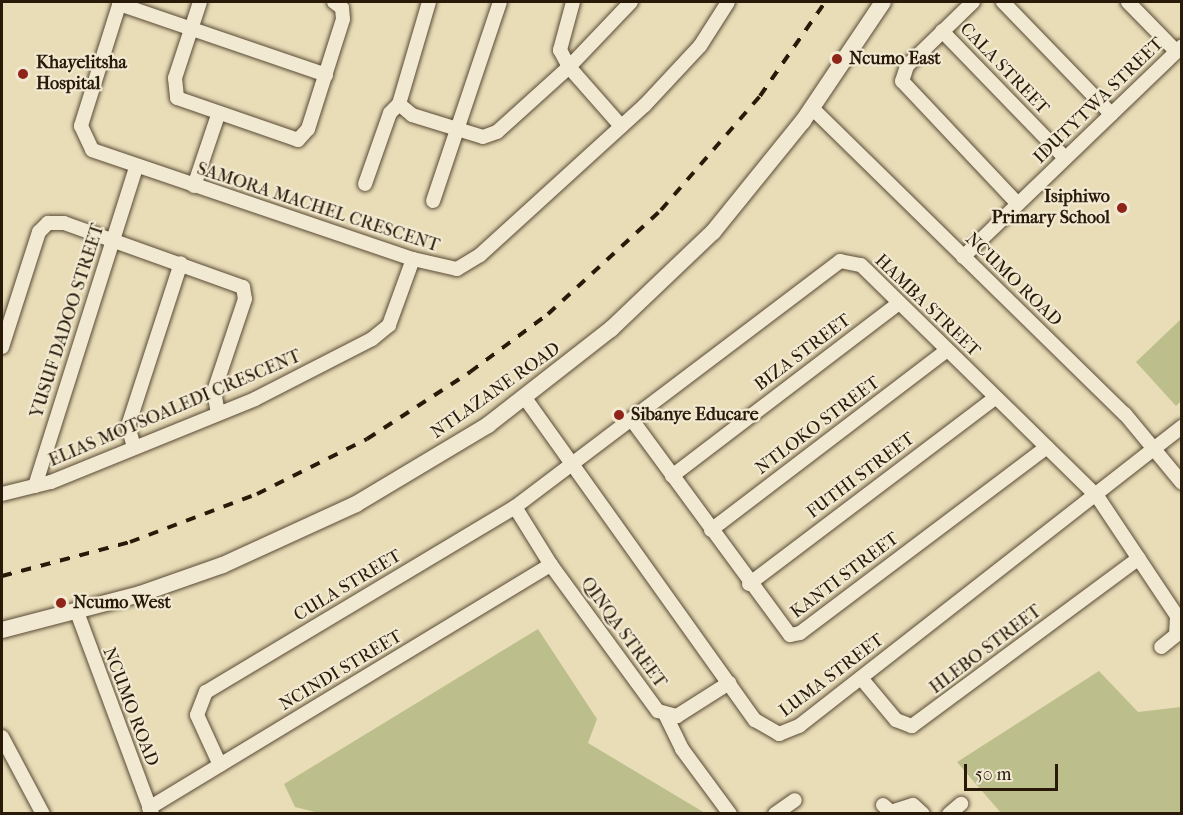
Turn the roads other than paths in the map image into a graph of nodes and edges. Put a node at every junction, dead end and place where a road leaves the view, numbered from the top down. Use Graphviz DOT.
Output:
graph roads {
  1 [pos="200,2"];
  2 [pos="334,2"];
  3 [pos="429,2"];
  4 [pos="500,2"];
  5 [pos="573,2"];
  6 [pos="631,2"];
  7 [pos="728,2"];
  8 [pos="883,2"];
  9 [pos="973,2"];
  10 [pos="1003,2"];
  11 [pos="1128,2"];
  12 [pos="119,3"];
  13 [pos="191,30"];
  14 [pos="942,32"];
  15 [pos="1179,48"];
  16 [pos="569,67"];
  17 [pos="326,75"];
  18 [pos="399,104"];
  19 [pos="812,108"];
  20 [pos="1112,114"];
  21 [pos="218,115"];
  22 [pos="621,126"];
  23 [pos="457,130"];
  24 [pos="1065,158"];
  25 [pos="136,167"];
  26 [pos="365,184"];
  27 [pos="194,186"];
  28 [pos="433,201"];
  29 [pos="1018,204"];
  30 [pos="113,240"];
  31 [pos="963,257"];
  32 [pos="413,259"];
  33 [pos="181,263"];
  34 [pos="899,303"];
  35 [pos="2,347"];
  36 [pos="947,350"];
  37 [pos="525,398"];
  38 [pos="995,398"];
  39 [pos="218,413"];
  40 [pos="632,420"];
  41 [pos="1182,426"];
  42 [pos="134,447"];
  43 [pos="1047,447"];
  44 [pos="1156,449"];
  45 [pos="574,465"];
  46 [pos="672,476"];
  47 [pos="1182,483"];
  48 [pos="35,486"];
  49 [pos="2,494"];
  50 [pos="1097,496"];
  51 [pos="515,507"];
  52 [pos="711,530"];
  53 [pos="1139,558"];
  54 [pos="551,564"];
  55 [pos="749,584"];
  56 [pos="76,612"];
  57 [pos="2,630"];
  58 [pos="1161,647"];
  59 [pos="861,678"];
  60 [pos="729,684"];
  61 [pos="666,716"];
  62 [pos="2,737"];
  63 [pos="220,765"];
  64 [pos="795,800"];
  65 [pos="961,804"];
  66 [pos="883,805"];
  67 [pos="150,811"];
  68 [pos="44,813"];
  69 [pos="730,813"];
  70 [pos="775,813"];
  71 [pos="923,813"];
  72 [pos="949,813"];
  1 -- 13 [label="street"];
  2 -- 17 [label="street"];
  3 -- 18 [label="street"];
  4 -- 23 [label="street"];
  5 -- 16 [label="street"];
  6 -- 16 [label="street"];
  7 -- 22 [label="street, SAMORA MACHEL CRESCENT"];
  8 -- 19 [label="street, NTLAZANE ROAD"];
  9 -- 14 [label="street"];
  10 -- 20 [label="street"];
  11 -- 15 [label="street"];
  12 -- 13 [label="street"];
  12 -- 25 [label="street, SAMORA MACHEL CRESCENT"];
  13 -- 17 [label="street"];
  13 -- 21 [label="street"];
  14 -- 24 [label="street, CALA STREET"];
  14 -- 29 [label="street"];
  15 -- 20 [label="street, IDUTYTWA STREET"];
  16 -- 22 [label="street"];
  16 -- 23 [label="street"];
  17 -- 21 [label="street"];
  18 -- 23 [label="street"];
  18 -- 26 [label="street"];
  19 -- 31 [label="street, NCUMO ROAD"];
  19 -- 37 [label="street, NTLAZANE ROAD"];
  20 -- 24 [label="street, IDUTYTWA STREET"];
  21 -- 27 [label="street"];
  22 -- 32 [label="street, SAMORA MACHEL CRESCENT"];
  23 -- 28 [label="street"];
  24 -- 29 [label="street, IDUTYTWA STREET"];
  25 -- 27 [label="street, SAMORA MACHEL CRESCENT"];
  25 -- 30 [label="street, YUSUF DADOO STREET"];
  27 -- 32 [label="street, SAMORA MACHEL CRESCENT"];
  29 -- 31 [label="street, IDUTYTWA STREET"];
  30 -- 33 [label="street"];
  30 -- 35 [label="street"];
  30 -- 48 [label="street, YUSUF DADOO STREET"];
  31 -- 44 [label="street, NCUMO ROAD"];
  32 -- 39 [label="street, ELIAS MOTSOALEDI CRESCENT"];
  33 -- 39 [label="street"];
  33 -- 42 [label="street"];
  34 -- 36 [label="street, HAMBA STREET"];
  34 -- 40 [label="street, HAMBA STREET"];
  34 -- 46 [label="street, BIZA STREET"];
  36 -- 38 [label="street, HAMBA STREET"];
  36 -- 52 [label="street, NTLOKO STREET"];
  37 -- 45 [label="street, LUMA STREET"];
  37 -- 56 [label="street, NTLAZANE ROAD"];
  38 -- 43 [label="street, HAMBA STREET"];
  38 -- 55 [label="street, FUTHI STREET"];
  39 -- 42 [label="street, ELIAS MOTSOALEDI CRESCENT"];
  40 -- 45 [label="street, HAMBA STREET"];
  40 -- 46 [label="street, KANTI STREET"];
  41 -- 44 [label="street, LUMA STREET"];
  42 -- 48 [label="street, ELIAS MOTSOALEDI CRESCENT"];
  43 -- 50 [label="street, HAMBA STREET"];
  43 -- 55 [label="street, KANTI STREET"];
  44 -- 47 [label="street, NCUMO ROAD"];
  44 -- 50 [label="street, LUMA STREET"];
  45 -- 51 [label="street, CULA STREET"];
  45 -- 60 [label="street, LUMA STREET"];
  46 -- 52 [label="street, KANTI STREET"];
  48 -- 49 [label="street, ELIAS MOTSOALEDI CRESCENT"];
  50 -- 53 [label="street"];
  50 -- 59 [label="street, LUMA STREET"];
  51 -- 54 [label="street, QINQA STREET"];
  51 -- 63 [label="street, CULA STREET"];
  52 -- 55 [label="street, KANTI STREET"];
  53 -- 58 [label="street"];
  53 -- 59 [label="street, HLEBO STREET"];
  54 -- 61 [label="street, QINQA STREET"];
  54 -- 63 [label="street, NCINDI STREET"];
  56 -- 57 [label="street, NTLAZANE ROAD"];
  56 -- 67 [label="street, NCUMO ROAD"];
  59 -- 60 [label="street, LUMA STREET"];
  60 -- 61 [label="street, QINQA STREET"];
  61 -- 69 [label="street"];
  62 -- 68 [label="street"];
  63 -- 67 [label="street, NCINDI STREET"];
  64 -- 70 [label="street"];
  65 -- 72 [label="street"];
  66 -- 71 [label="street"];
}
